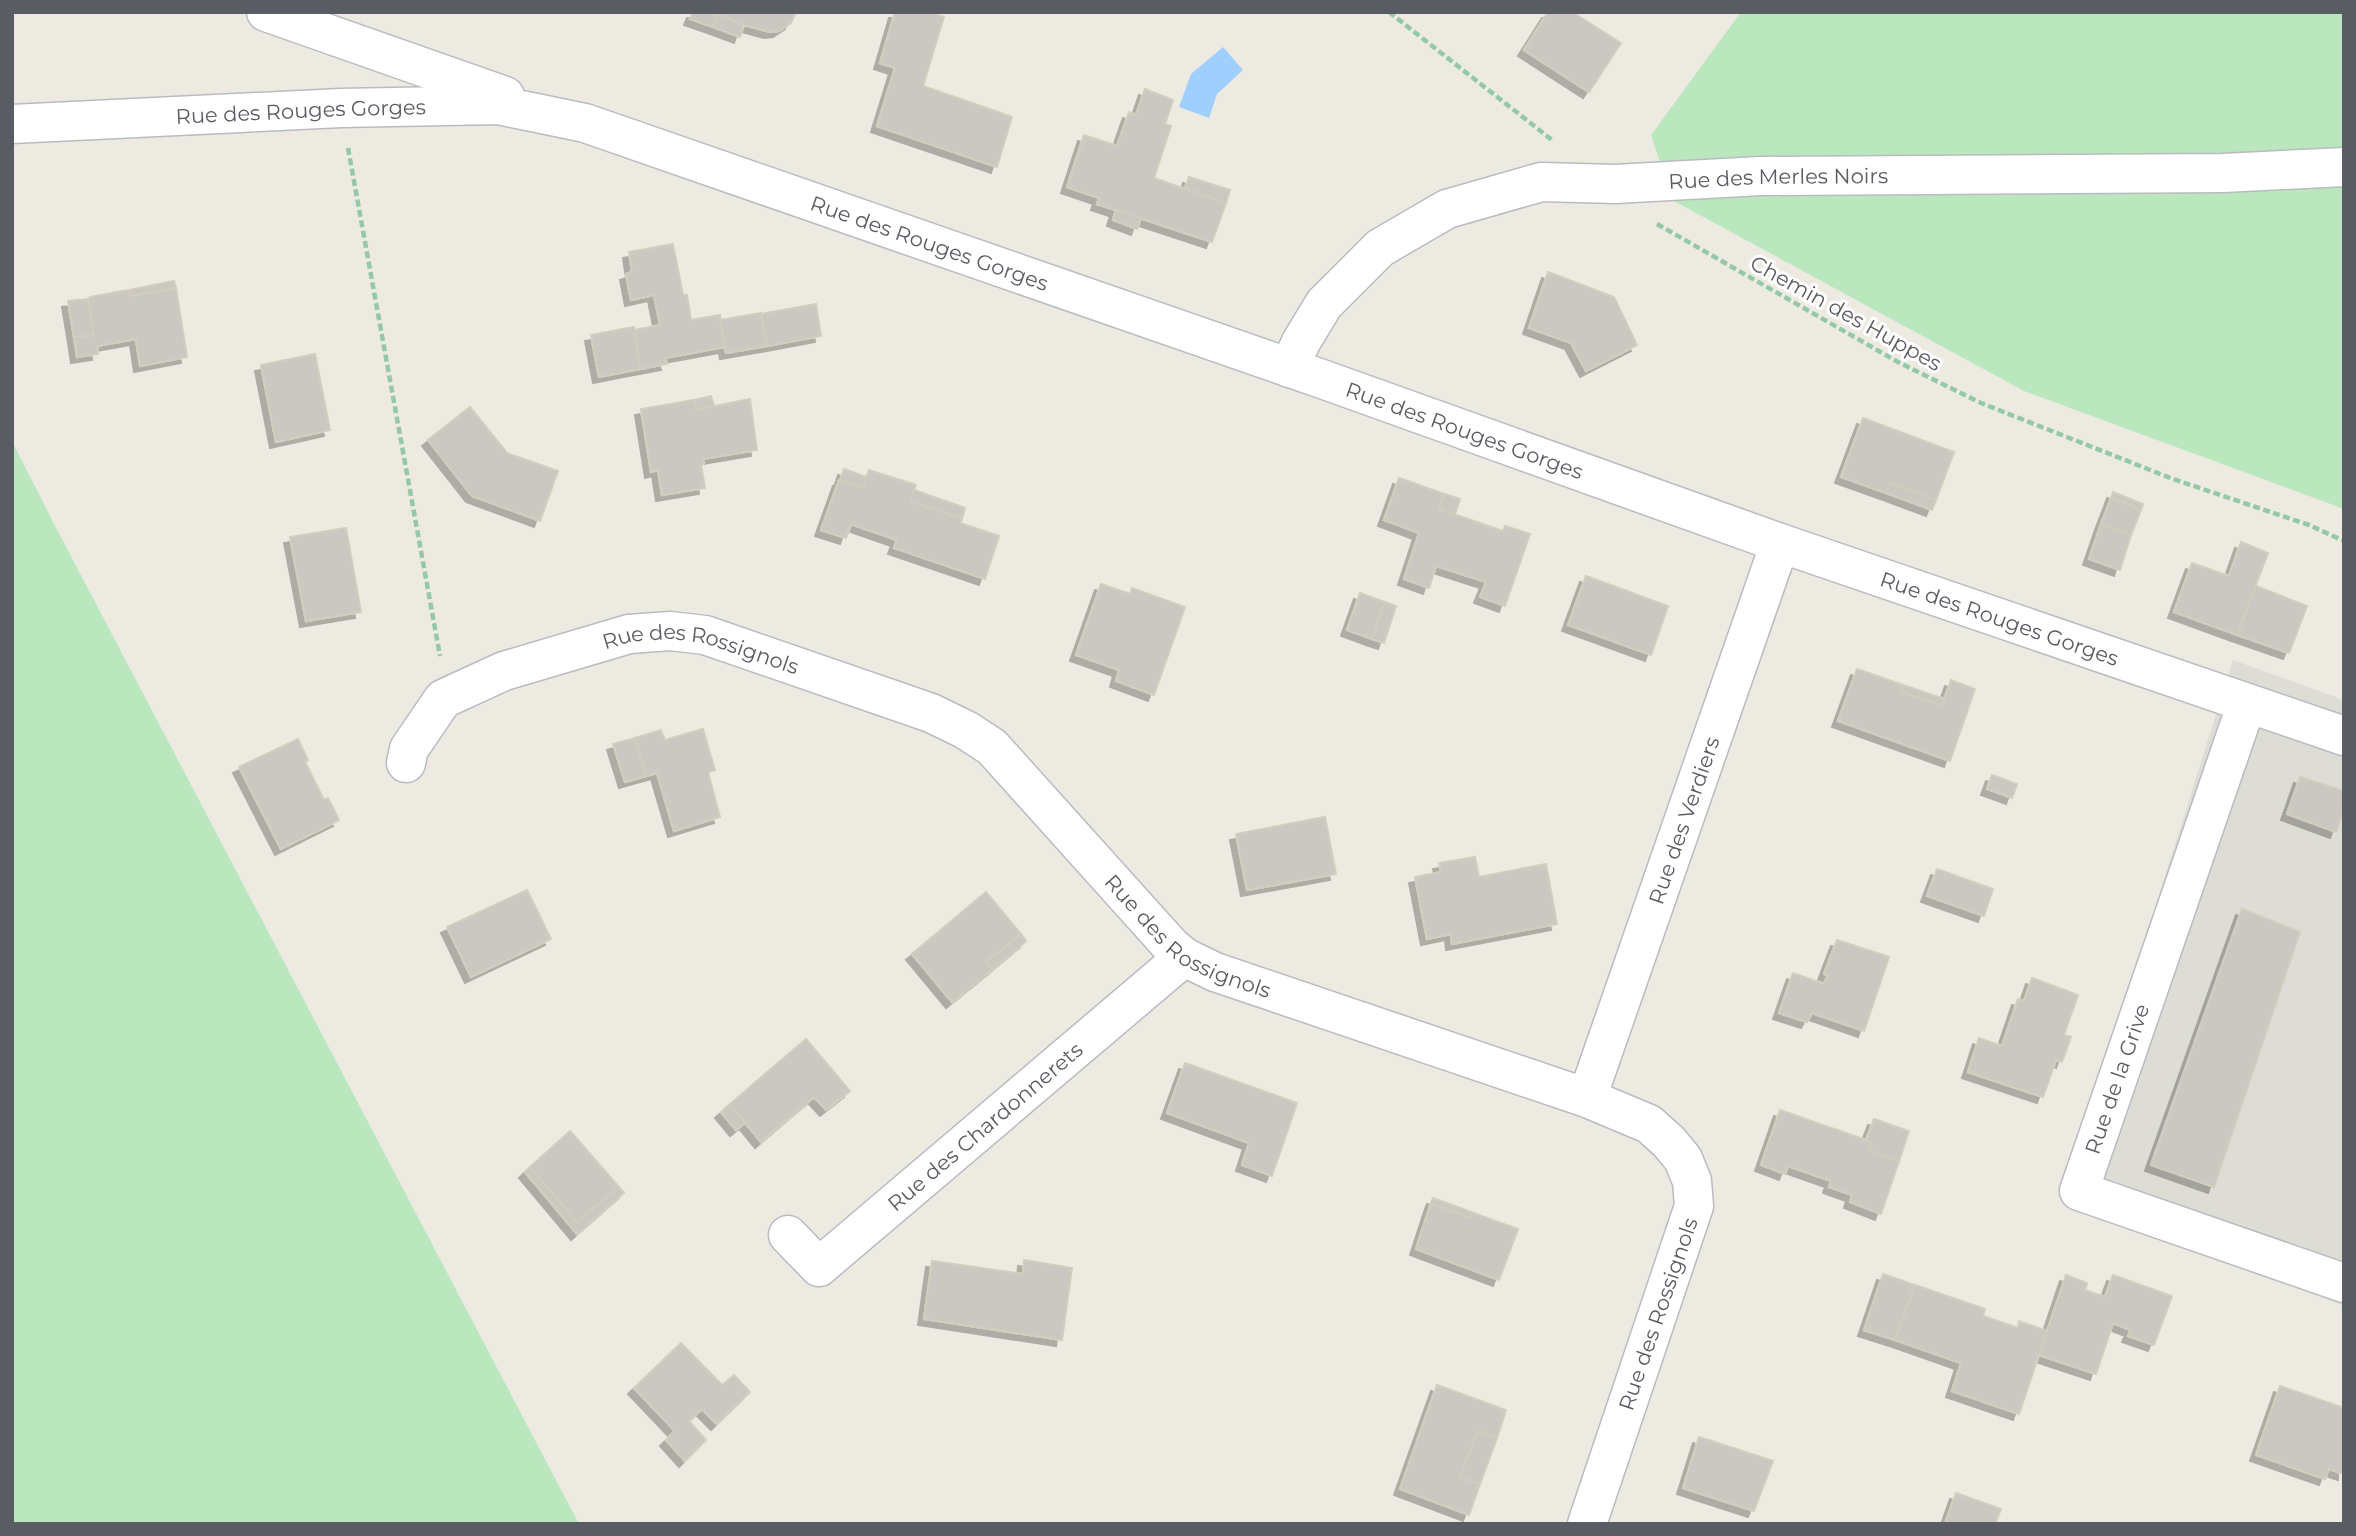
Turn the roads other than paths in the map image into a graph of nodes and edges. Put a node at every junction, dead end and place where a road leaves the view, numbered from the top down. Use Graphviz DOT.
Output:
graph roads {
  1 [pos="266,12"];
  2 [pos="585,123"];
  3 [pos="12,124"];
  4 [pos="2344,167"];
  5 [pos="1289,368"];
  6 [pos="1780,543"];
  7 [pos="2247,702"];
  8 [pos="2344,736"];
  9 [pos="406,763"];
  10 [pos="1184,957"];
  11 [pos="1587,1098"];
  12 [pos="788,1235"];
  13 [pos="2344,1283"];
  14 [pos="1587,1524"];
  1 -- 2 [label="street, Rue des Rouges Gorges"];
  2 -- 3 [label="street, Rue des Rouges Gorges"];
  2 -- 5 [label="street, Rue des Rouges Gorges"];
  4 -- 5 [label="street, Rue des Merles Noirs"];
  5 -- 6 [label="street, Rue des Rouges Gorges"];
  6 -- 7 [label="street, Rue des Rouges Gorges"];
  6 -- 11 [label="street, Rue des Verdiers"];
  7 -- 8 [label="street, Rue des Rouges Gorges"];
  7 -- 13 [label="street, Rue de la Grive"];
  9 -- 10 [label="street, Rue des Rossignols"];
  10 -- 11 [label="street, Rue des Rossignols"];
  10 -- 12 [label="street, Rue des Chardonnerets"];
  11 -- 14 [label="street, Rue des Rossignols"];
}
